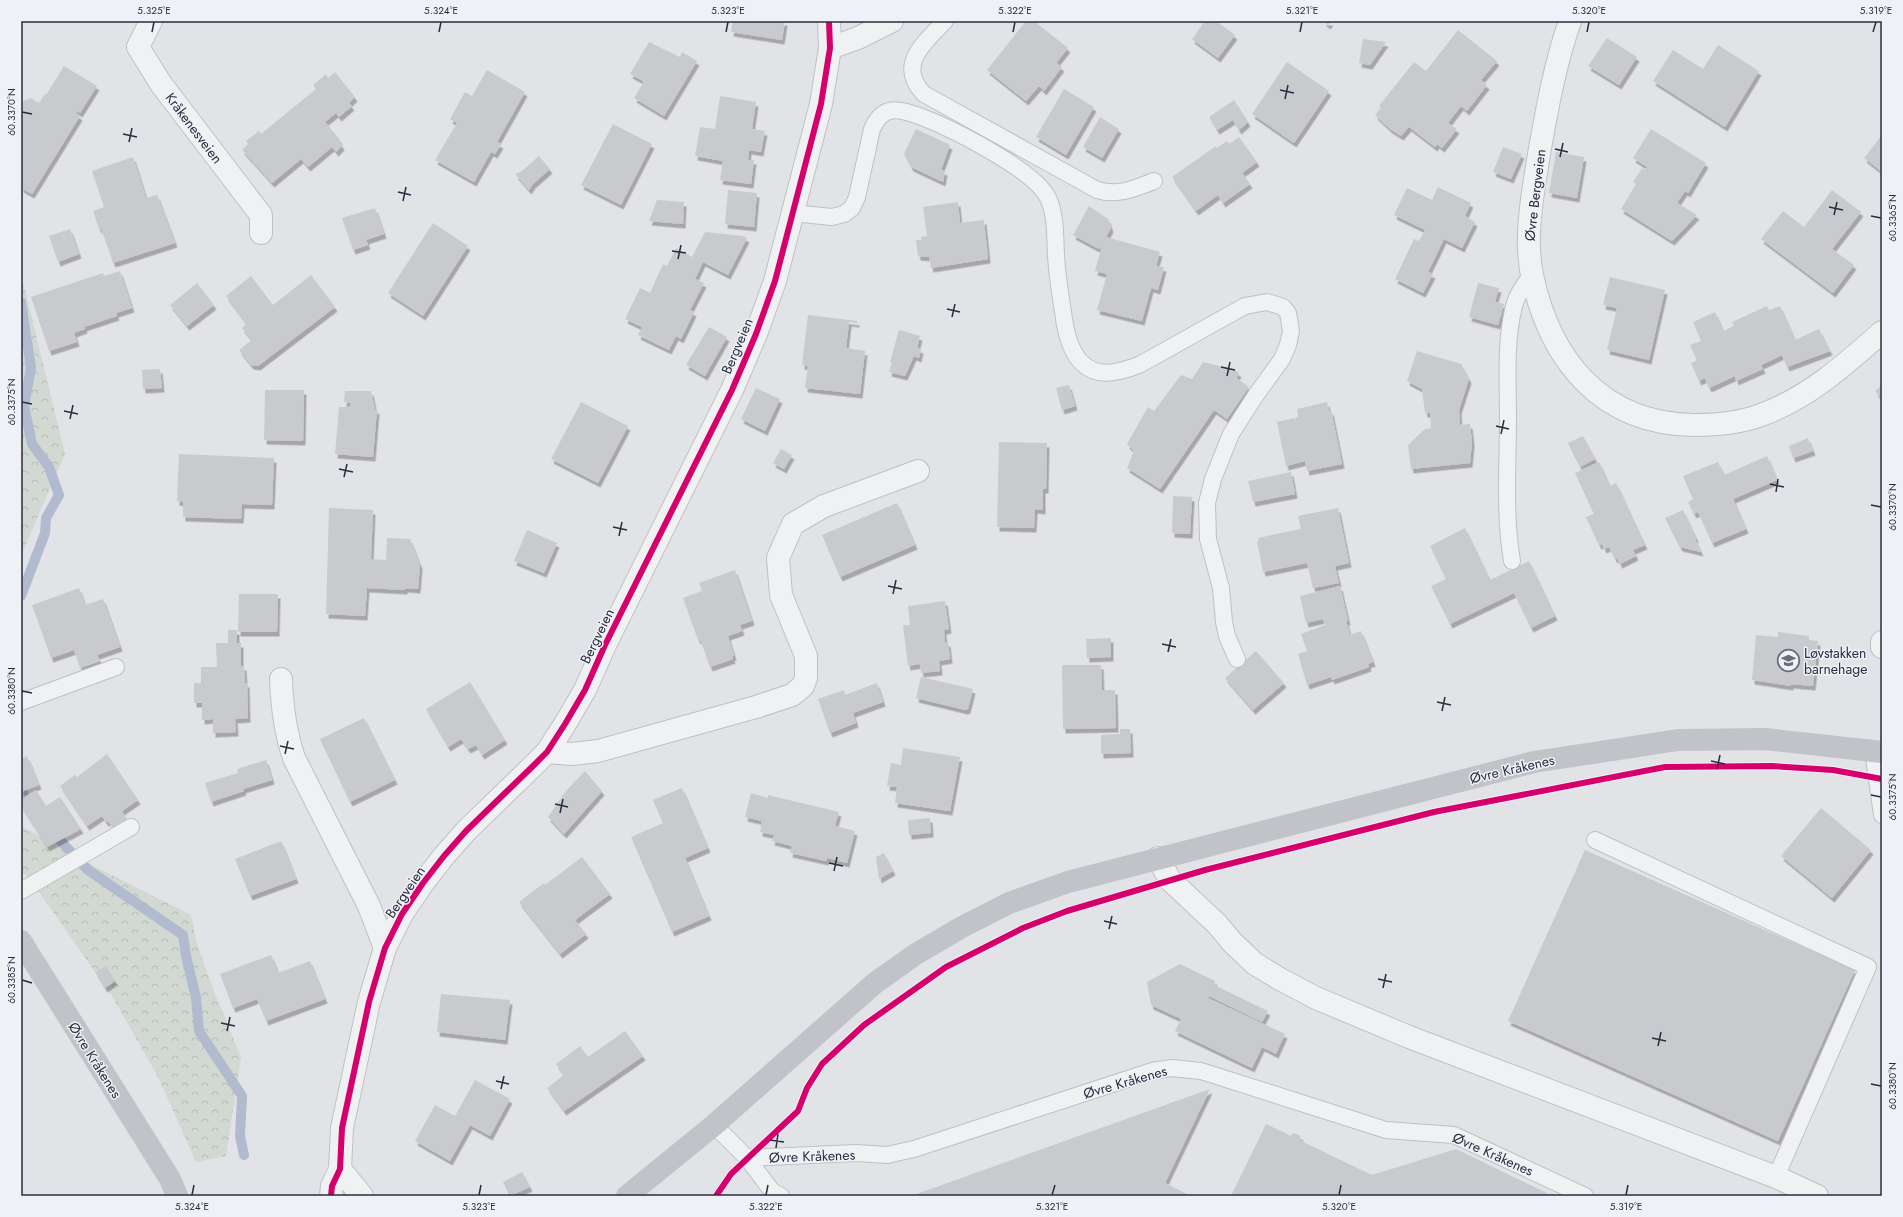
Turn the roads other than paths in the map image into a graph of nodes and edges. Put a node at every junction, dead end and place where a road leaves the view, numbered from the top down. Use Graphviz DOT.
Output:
graph roads {
  1 [pos="151,21"];
  2 [pos="828,21"];
  3 [pos="892,21"];
  4 [pos="944,21"];
  5 [pos="1570,21"];
  6 [pos="830,48"];
  7 [pos="1154,181"];
  8 [pos="793,213"];
  9 [pos="261,233"];
  10 [pos="1532,274"];
  11 [pos="1882,332"];
  12 [pos="918,470"];
  13 [pos="1512,561"];
  14 [pos="1882,642"];
  15 [pos="1882,647"];
  16 [pos="1237,659"];
  17 [pos="116,667"];
  18 [pos="281,679"];
  19 [pos="21,702"];
  20 [pos="547,752"];
  21 [pos="1878,752"];
  22 [pos="1882,815"];
  23 [pos="131,827"];
  24 [pos="1595,840"];
  25 [pos="1158,858"];
  26 [pos="21,890"];
  27 [pos="21,941"];
  28 [pos="385,948"];
  29 [pos="714,1125"];
  30 [pos="747,1158"];
  31 [pos="340,1169"];
  32 [pos="1776,1177"];
  33 [pos="173,1188"];
  34 [pos="193,1196"];
  35 [pos="331,1196"];
  36 [pos="362,1196"];
  37 [pos="627,1196"];
  38 [pos="781,1196"];
  39 [pos="1585,1196"];
  40 [pos="1817,1196"];
  1 -- 9 [label="street, Kråkenesveien"];
  2 -- 6 [label="street"];
  3 -- 6 [label="street"];
  4 -- 7 [label="lane"];
  5 -- 10 [label="street, Øvre Bergveien"];
  6 -- 8 [label="street, Bergveien"];
  8 -- 16 [label="lane"];
  8 -- 20 [label="street, Bergveien"];
  10 -- 11 [label="street, Øvre Bergveien"];
  10 -- 13 [label="lane"];
  12 -- 20 [label="street"];
  14 -- 15 [label="street"];
  17 -- 19 [label="lane"];
  18 -- 28 [label="street, Bergveien"];
  20 -- 28 [label="street, Bergveien"];
  21 -- 22 [label="lane, Øvre Kråkenes"];
  21 -- 25 [label="main road, Øvre Kråkenes"];
  23 -- 26 [label="lane"];
  24 -- 32 [label="lane"];
  25 -- 29 [label="main road, Øvre Kråkenes"];
  25 -- 32 [label="street"];
  27 -- 33 [label="main road, Øvre Kråkenes"];
  28 -- 31 [label="street, Bergveien"];
  29 -- 30 [label="lane, Øvre Kråkenes"];
  29 -- 37 [label="main road, Øvre Kråkenes"];
  30 -- 38 [label="lane, Øvre Kråkenes"];
  30 -- 39 [label="lane, Øvre Kråkenes"];
  31 -- 35 [label="street, Bergveien"];
  31 -- 36 [label="street"];
  32 -- 40 [label="street"];
  33 -- 34 [label="main road, Øvre Kråkenes"];
}
